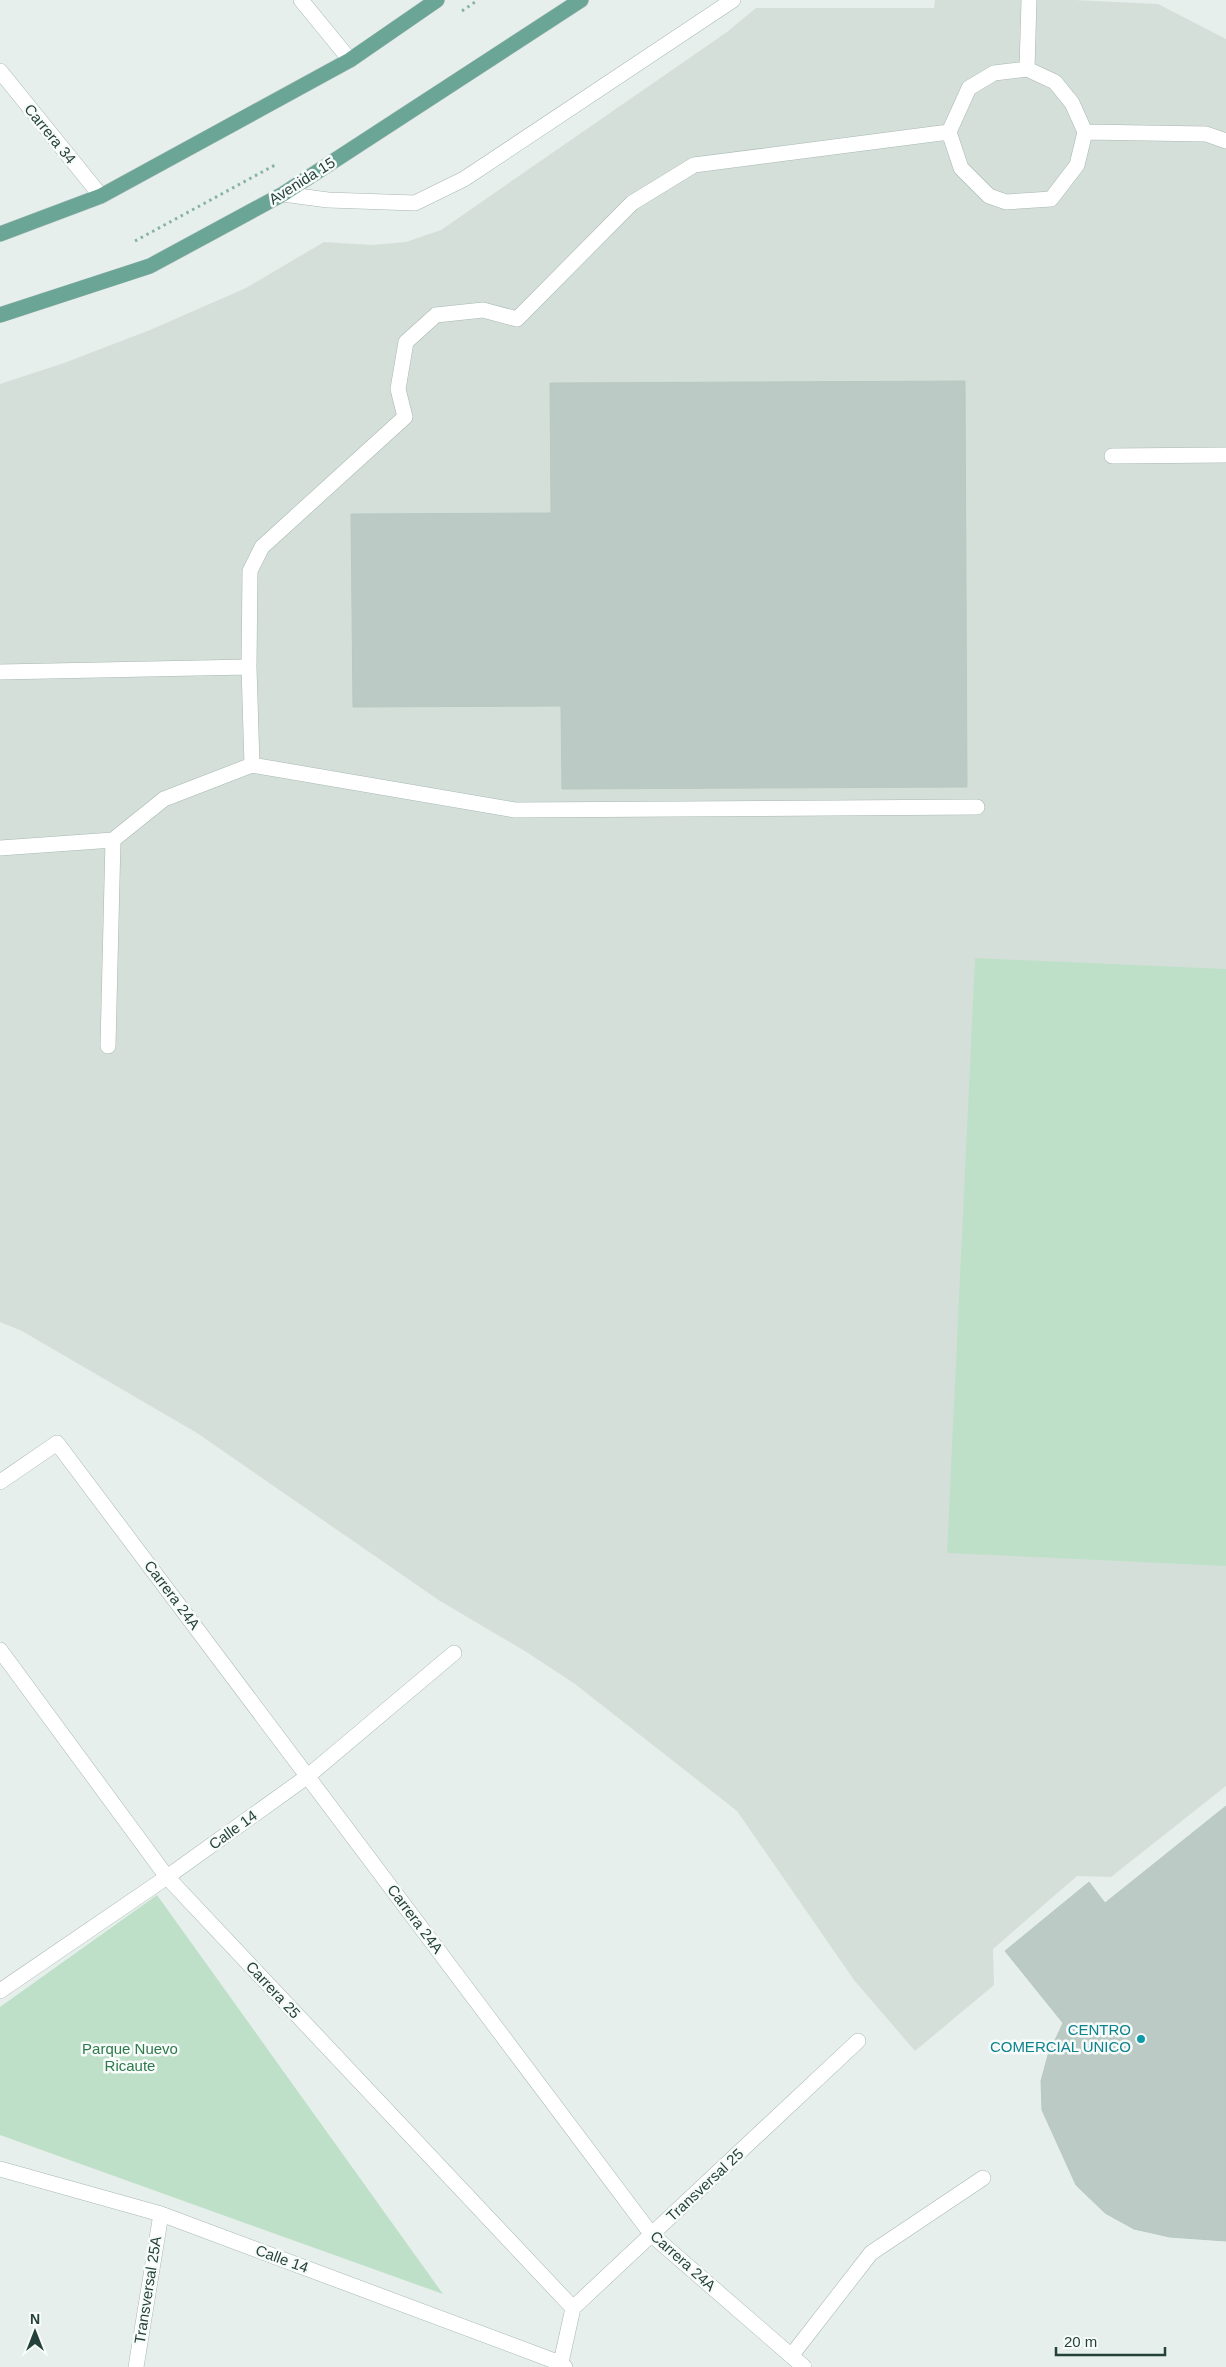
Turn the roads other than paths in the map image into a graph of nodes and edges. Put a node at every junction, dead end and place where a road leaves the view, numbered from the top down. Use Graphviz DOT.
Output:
graph roads {
  1 [pos="301,0"];
  2 [pos="437,0"];
  3 [pos="581,0"];
  4 [pos="733,0"];
  5 [pos="1029,0"];
  6 [pos="350,60"];
  7 [pos="1027,69"];
  8 [pos="0,71"];
  9 [pos="949,132"];
  10 [pos="1085,132"];
  11 [pos="1226,140"];
  12 [pos="283,194"];
  13 [pos="101,196"];
  14 [pos="0,234"];
  15 [pos="0,315"];
  16 [pos="1226,455"];
  17 [pos="1112,456"];
  18 [pos="249,666"];
  19 [pos="0,672"];
  20 [pos="252,765"];
  21 [pos="977,807"];
  22 [pos="113,840"];
  23 [pos="0,848"];
  24 [pos="108,1046"];
  25 [pos="0,1482"];
  26 [pos="0,1650"];
  27 [pos="454,1653"];
  28 [pos="308,1776"];
  29 [pos="166,1878"];
  30 [pos="0,1991"];
  31 [pos="858,2040"];
  32 [pos="0,2169"];
  33 [pos="983,2178"];
  34 [pos="161,2214"];
  35 [pos="652,2235"];
  36 [pos="573,2308"];
  37 [pos="791,2356"];
  38 [pos="562,2366"];
  39 [pos="136,2367"];
  40 [pos="804,2367"];
  1 -- 6 [label="street"];
  2 -- 6 [label="main road"];
  3 -- 12 [label="main road, Avenida 15"];
  4 -- 12 [label="street"];
  5 -- 7 [label="street"];
  6 -- 13 [label="main road"];
  7 -- 9 [label="street"];
  7 -- 10 [label="street"];
  8 -- 13 [label="street, Carrera 34"];
  9 -- 10 [label="street"];
  9 -- 18 [label="street"];
  10 -- 11 [label="street"];
  12 -- 15 [label="main road, Avenida 15"];
  13 -- 14 [label="main road"];
  16 -- 17 [label="street"];
  18 -- 19 [label="street"];
  18 -- 20 [label="street"];
  20 -- 21 [label="street"];
  20 -- 22 [label="street"];
  22 -- 23 [label="street"];
  22 -- 24 [label="street"];
  25 -- 28 [label="street, Carrera 24A"];
  26 -- 29 [label="street, Carrera 25"];
  27 -- 28 [label="street, Calle 14"];
  28 -- 29 [label="street, Calle 14"];
  28 -- 35 [label="street, Carrera 24A"];
  29 -- 30 [label="street, Calle 14"];
  29 -- 36 [label="street, Carrera 25"];
  31 -- 35 [label="street, Transversal 25"];
  32 -- 34 [label="street, Calle 14"];
  33 -- 37 [label="street"];
  34 -- 38 [label="street, Calle 14"];
  34 -- 39 [label="street, Transversal 25A"];
  35 -- 36 [label="street, Transversal 25"];
  35 -- 37 [label="street, Carrera 24A"];
  36 -- 38 [label="street"];
  37 -- 40 [label="street, Carrera 24A"];
}
